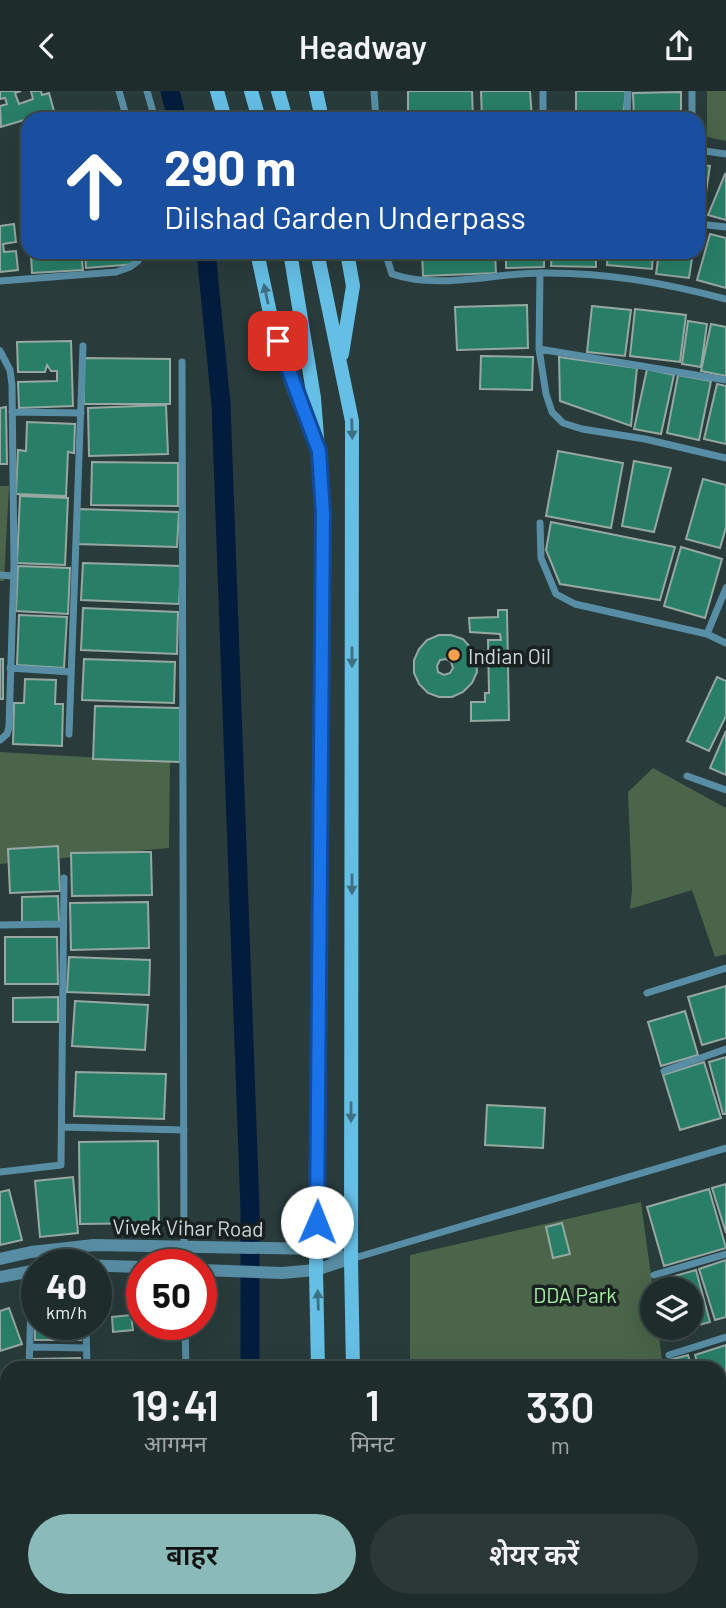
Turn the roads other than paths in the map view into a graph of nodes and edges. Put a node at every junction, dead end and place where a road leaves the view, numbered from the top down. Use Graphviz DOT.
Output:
graph roads {
  1 [pos="119,91"];
  2 [pos="147,91"];
  3 [pos="217,91"];
  4 [pos="251,91"];
  5 [pos="278,91"];
  6 [pos="316,91"];
  7 [pos="374,91"];
  8 [pos="543,91"];
  9 [pos="628,91"];
  10 [pos="692,91"];
  11 [pos="125,112"];
  12 [pos="153,112"];
  13 [pos="223,112"];
  14 [pos="257,112"];
  15 [pos="284,112"];
  16 [pos="320,112"];
  17 [pos="376,112"];
  18 [pos="543,112"];
  19 [pos="627,112"];
  20 [pos="692,112"];
  21 [pos="705,151"];
  22 [pos="726,154"];
  23 [pos="705,225"];
  24 [pos="726,227"];
  25 [pos="138,259"];
  26 [pos="258,259"];
  27 [pos="291,259"];
  28 [pos="319,259"];
  29 [pos="348,259"];
  30 [pos="387,259"];
  31 [pos="540,273"];
  32 [pos="0,281"];
  33 [pos="726,299"];
  34 [pos="83,347"];
  35 [pos="539,349"];
  36 [pos="0,351"];
  37 [pos="182,362"];
  38 [pos="340,362"];
  39 [pos="726,380"];
  40 [pos="12,412"];
  41 [pos="80,413"];
  42 [pos="319,451"];
  43 [pos="726,458"];
  44 [pos="0,470"];
  45 [pos="11,470"];
  46 [pos="540,523"];
  47 [pos="0,575"];
  48 [pos="13,576"];
  49 [pos="726,588"];
  50 [pos="707,634"];
  51 [pos="726,643"];
  52 [pos="10,669"];
  53 [pos="71,672"];
  54 [pos="69,734"];
  55 [pos="0,740"];
  56 [pos="687,776"];
  57 [pos="726,790"];
  58 [pos="64,879"];
  59 [pos="63,924"];
  60 [pos="0,925"];
  61 [pos="726,968"];
  62 [pos="647,993"];
  63 [pos="726,1049"];
  64 [pos="664,1071"];
  65 [pos="63,1127"];
  66 [pos="184,1130"];
  67 [pos="726,1148"];
  68 [pos="0,1173"];
  69 [pos="184,1248"];
  70 [pos="317,1249"];
  71 [pos="726,1254"];
  72 [pos="0,1259"];
  73 [pos="351,1259"];
  74 [pos="316,1270"];
  75 [pos="217,1271"];
  76 [pos="21,1273"];
  77 [pos="654,1275"];
  78 [pos="0,1277"];
  79 [pos="726,1337"];
  80 [pos="30,1340"];
  81 [pos="86,1340"];
  82 [pos="185,1340"];
  83 [pos="30,1347"];
  84 [pos="86,1348"];
  85 [pos="669,1355"];
  86 [pos="29,1361"];
  87 [pos="87,1361"];
  88 [pos="186,1361"];
  89 [pos="318,1361"];
  90 [pos="353,1361"];
  1 -- 11 [label="street"];
  2 -- 12 [label="street"];
  3 -- 13 [label="main road"];
  4 -- 14 [label="main road"];
  5 -- 15 [label="main road"];
  6 -- 16 [label="main road"];
  7 -- 17 [label="street"];
  8 -- 18 [label="street"];
  9 -- 19 [label="street"];
  10 -- 20 [label="street"];
  21 -- 22 [label="street"];
  23 -- 24 [label="street"];
  25 -- 32 [label="street"];
  42 -- 26 [label="main road, one-way"];
  27 -- 42 [label="main road"];
  28 -- 38 [label="main road"];
  29 -- 38 [label="main road"];
  30 -- 31 [label="street"];
  31 -- 33 [label="street"];
  31 -- 35 [label="street"];
  34 -- 41 [label="street"];
  35 -- 39 [label="street"];
  35 -- 43 [label="street"];
  36 -- 40 [label="street"];
  37 -- 66 [label="street"];
  38 -- 73 [label="main road, one-way"];
  40 -- 41 [label="street"];
  40 -- 45 [label="street"];
  41 -- 53 [label="street"];
  42 -- 70 [label="main road"];
  44 -- 45 [label="street"];
  45 -- 48 [label="street"];
  46 -- 50 [label="street"];
  47 -- 48 [label="street"];
  48 -- 52 [label="street"];
  49 -- 50 [label="street"];
  50 -- 51 [label="street"];
  52 -- 53 [label="street"];
  52 -- 55 [label="street"];
  53 -- 54 [label="street"];
  56 -- 57 [label="street"];
  58 -- 59 [label="street"];
  59 -- 60 [label="street"];
  59 -- 65 [label="street"];
  61 -- 62 [label="street"];
  63 -- 64 [label="street"];
  65 -- 66 [label="street"];
  65 -- 68 [label="street"];
  66 -- 69 [label="street"];
  67 -- 73 [label="street"];
  69 -- 70 [label="street, Vivek Vihar Road"];
  69 -- 72 [label="street, Vivek Vihar Road"];
  70 -- 73 [label="street, Vivek Vihar Road"];
  70 -- 74 [label="main road"];
  71 -- 77 [label="street"];
  73 -- 74 [label="street, Vivek Vihar Road"];
  73 -- 90 [label="main road"];
  74 -- 75 [label="street, Vivek Vihar Road"];
  89 -- 74 [label="main road, one-way"];
  76 -- 78 [label="street"];
  79 -- 85 [label="street"];
  80 -- 83 [label="street"];
  81 -- 84 [label="street"];
  82 -- 88 [label="street"];
  83 -- 84 [label="street"];
  83 -- 86 [label="street"];
  84 -- 87 [label="street"];
}
